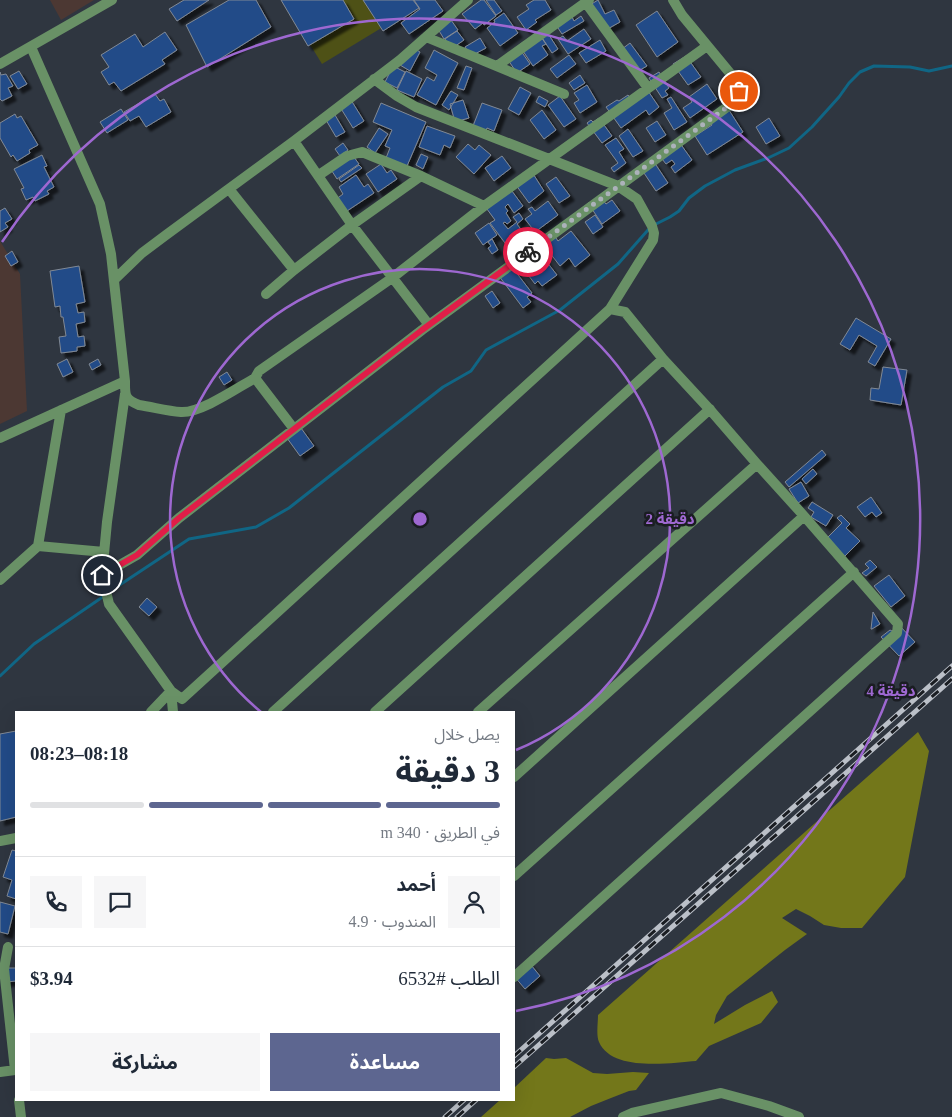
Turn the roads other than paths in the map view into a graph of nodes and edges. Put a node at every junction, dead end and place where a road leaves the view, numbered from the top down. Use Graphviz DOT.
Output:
graph roads {
  1 [pos="112,0"];
  2 [pos="468,0"];
  3 [pos="674,0"];
  4 [pos="588,1"];
  5 [pos="426,37"];
  6 [pos="707,46"];
  7 [pos="31,47"];
  8 [pos="0,64"];
  9 [pos="497,66"];
  10 [pos="374,79"];
  11 [pos="648,88"];
  12 [pos="564,94"];
  13 [pos="294,140"];
  14 [pos="549,159"];
  15 [pos="319,175"];
  16 [pos="421,176"];
  17 [pos="618,186"];
  18 [pos="228,188"];
  19 [pos="484,206"];
  20 [pos="352,225"];
  21 [pos="294,270"];
  22 [pos="392,278"];
  23 [pos="114,280"];
  24 [pos="266,294"];
  25 [pos="610,309"];
  26 [pos="429,325"];
  27 [pos="663,359"];
  28 [pos="255,378"];
  29 [pos="125,381"];
  30 [pos="125,394"];
  31 [pos="710,409"];
  32 [pos="61,410"];
  33 [pos="294,429"];
  34 [pos="0,438"];
  35 [pos="757,464"];
  36 [pos="804,516"];
  37 [pos="38,546"];
  38 [pos="104,552"];
  39 [pos="854,572"];
  40 [pos="102,575"];
  41 [pos="0,580"];
  42 [pos="171,691"];
  43 [pos="152,711"];
  44 [pos="173,711"];
  45 [pos="274,711"];
  46 [pos="375,711"];
  47 [pos="479,711"];
  48 [pos="515,776"];
  49 [pos="15,838"];
  50 [pos="0,841"];
  51 [pos="515,875"];
  52 [pos="8,947"];
  53 [pos="515,976"];
  54 [pos="15,1065"];
  55 [pos="0,1072"];
  56 [pos="15,1074"];
  57 [pos="19,1101"];
  58 [pos="21,1117"];
  59 [pos="623,1117"];
  60 [pos="799,1117"];
  1 -- 7 [label="street"];
  2 -- 5 [label="street"];
  3 -- 6 [label="street"];
  4 -- 9 [label="street"];
  4 -- 11 [label="street"];
  5 -- 9 [label="street"];
  5 -- 10 [label="street"];
  6 -- 11 [label="street"];
  6 -- 17 [label="street"];
  7 -- 8 [label="street"];
  7 -- 23 [label="street"];
  9 -- 12 [label="street"];
  10 -- 13 [label="street"];
  10 -- 14 [label="street"];
  11 -- 14 [label="street"];
  13 -- 15 [label="street"];
  13 -- 18 [label="street"];
  14 -- 17 [label="street"];
  14 -- 19 [label="street"];
  15 -- 16 [label="street"];
  15 -- 20 [label="street"];
  16 -- 19 [label="street"];
  16 -- 20 [label="street"];
  17 -- 25 [label="street"];
  17 -- 26 [label="street"];
  18 -- 21 [label="street"];
  18 -- 23 [label="street"];
  19 -- 22 [label="street"];
  20 -- 21 [label="street"];
  20 -- 22 [label="street"];
  21 -- 24 [label="street"];
  22 -- 26 [label="street"];
  22 -- 28 [label="street"];
  23 -- 29 [label="street"];
  25 -- 27 [label="street"];
  25 -- 42 [label="street"];
  26 -- 33 [label="street"];
  27 -- 31 [label="street"];
  27 -- 45 [label="street"];
  28 -- 30 [label="street"];
  28 -- 33 [label="street"];
  29 -- 30 [label="street"];
  29 -- 32 [label="street"];
  30 -- 38 [label="street"];
  31 -- 35 [label="street"];
  31 -- 46 [label="street"];
  32 -- 34 [label="street"];
  32 -- 37 [label="street"];
  33 -- 40 [label="street"];
  35 -- 36 [label="street"];
  35 -- 47 [label="street"];
  36 -- 39 [label="street"];
  36 -- 48 [label="street"];
  37 -- 38 [label="street"];
  37 -- 41 [label="street"];
  38 -- 40 [label="street"];
  39 -- 51 [label="street"];
  39 -- 53 [label="street"];
  40 -- 42 [label="street"];
  42 -- 43 [label="street"];
  42 -- 44 [label="street"];
  49 -- 50 [label="street"];
  52 -- 54 [label="street"];
  55 -- 56 [label="street"];
  57 -- 58 [label="street"];
  59 -- 60 [label="street"];
}
